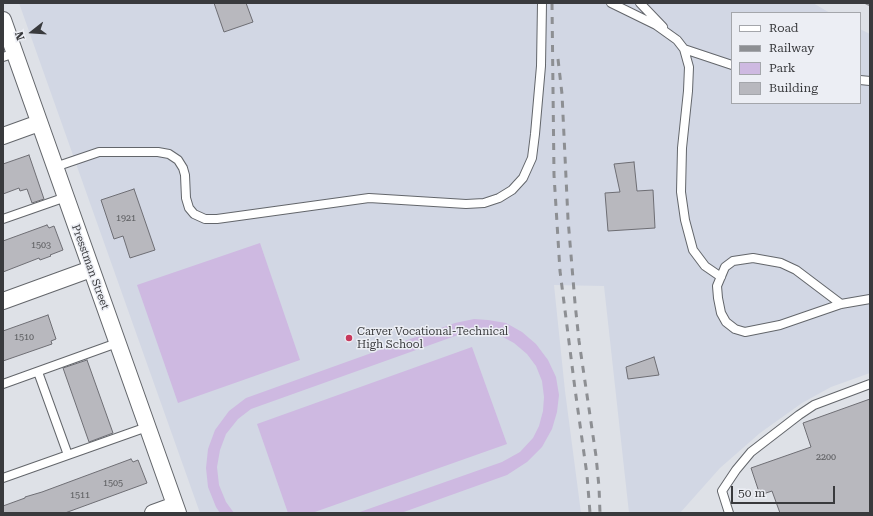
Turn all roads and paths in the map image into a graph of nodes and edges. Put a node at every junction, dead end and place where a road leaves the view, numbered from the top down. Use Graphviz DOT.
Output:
graph roads {
  1 [pos="542,3"];
  2 [pos="611,3"];
  3 [pos="640,3"];
  4 [pos="3,20"];
  5 [pos="677,40"];
  6 [pos="684,49"];
  7 [pos="9,55"];
  8 [pos="731,65"];
  9 [pos="39,123"];
  10 [pos="3,136"];
  11 [pos="55,167"];
  12 [pos="66,197"];
  13 [pos="3,219"];
  14 [pos="91,269"];
  15 [pos="721,277"];
  16 [pos="870,298"];
  17 [pos="3,301"];
  18 [pos="841,304"];
  19 [pos="117,343"];
  20 [pos="38,372"];
  21 [pos="3,384"];
  22 [pos="870,384"];
  23 [pos="147,427"];
  24 [pos="68,456"];
  25 [pos="3,478"];
  26 [pos="176,509"];
  27 [pos="153,513"];
  28 [pos="729,513"];
  1 -- 11 [label="lane"];
  2 -- 5 [label="lane"];
  3 -- 5 [label="lane"];
  4 -- 7 [label="street, Presstman Street"];
  5 -- 6 [label="lane"];
  6 -- 8 [label="lane"];
  6 -- 15 [label="lane"];
  7 -- 9 [label="street, Presstman Street"];
  9 -- 10 [label="street"];
  9 -- 11 [label="street, Presstman Street"];
  11 -- 12 [label="street, Presstman Street"];
  12 -- 13 [label="lane"];
  12 -- 14 [label="street, Presstman Street"];
  14 -- 17 [label="street"];
  14 -- 19 [label="street, Presstman Street"];
  15 -- 18 [label="lane"];
  15 -- 18 [label="lane"];
  16 -- 18 [label="lane"];
  19 -- 20 [label="lane"];
  19 -- 23 [label="street, Presstman Street"];
  20 -- 21 [label="lane"];
  20 -- 24 [label="lane"];
  22 -- 28 [label="lane"];
  23 -- 24 [label="lane"];
  23 -- 26 [label="street, Presstman Street"];
  24 -- 25 [label="lane"];
  26 -- 27 [label="street"];
}
